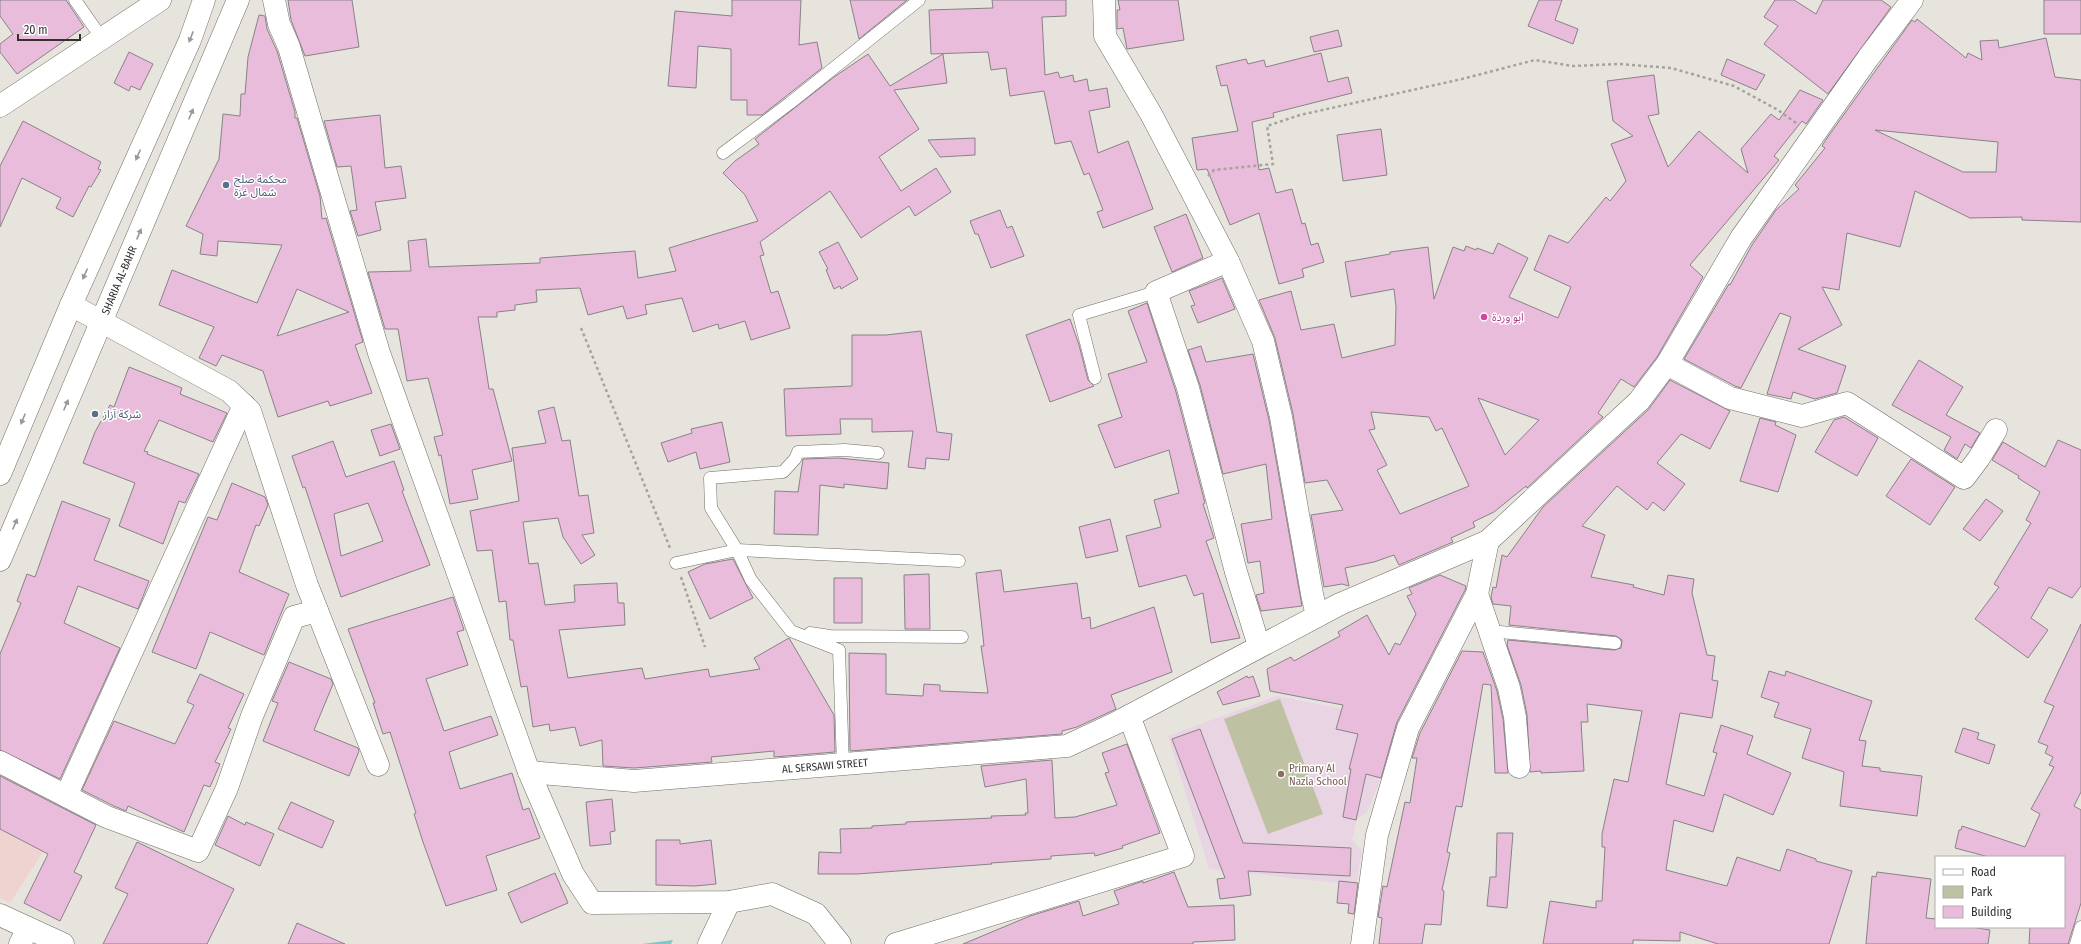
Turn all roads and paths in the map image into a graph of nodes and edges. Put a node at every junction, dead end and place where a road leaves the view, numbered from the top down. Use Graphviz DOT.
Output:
graph roads {
  1 [pos="75,0"];
  2 [pos="160,0"];
  3 [pos="204,0"];
  4 [pos="238,0"];
  5 [pos="274,0"];
  6 [pos="919,0"];
  7 [pos="1104,0"];
  8 [pos="1912,0"];
  9 [pos="103,40"];
  10 [pos="0,106"];
  11 [pos="1814,136"];
  12 [pos="723,153"];
  13 [pos="1190,190"];
  14 [pos="1228,261"];
  15 [pos="1156,292"];
  16 [pos="71,304"];
  17 [pos="101,322"];
  18 [pos="581,328"];
  19 [pos="1667,364"];
  20 [pos="1095,378"];
  21 [pos="244,405"];
  22 [pos="1996,430"];
  23 [pos="878,453"];
  24 [pos="0,474"];
  25 [pos="1488,541"];
  26 [pos="737,550"];
  27 [pos="0,560"];
  28 [pos="959,560"];
  29 [pos="676,563"];
  30 [pos="1477,594"];
  31 [pos="317,611"];
  32 [pos="1317,616"];
  33 [pos="1490,630"];
  34 [pos="791,631"];
  35 [pos="962,637"];
  36 [pos="1615,643"];
  37 [pos="1259,646"];
  38 [pos="705,648"];
  39 [pos="1122,720"];
  40 [pos="0,762"];
  41 [pos="378,765"];
  42 [pos="843,765"];
  43 [pos="1519,766"];
  44 [pos="529,772"];
  45 [pos="66,796"];
  46 [pos="729,902"];
  47 [pos="0,915"];
  48 [pos="2081,927"];
  49 [pos="24,936"];
  50 [pos="63,944"];
  51 [pos="709,944"];
  52 [pos="840,944"];
  53 [pos="896,944"];
  54 [pos="1362,944"];
  55 [pos="2076,944"];
  1 -- 9 [label="lane"];
  2 -- 9 [label="street"];
  3 -- 16 [label="street, one-way"];
  17 -- 4 [label="street, SHARIA AL-BAHR, one-way"];
  5 -- 44 [label="street"];
  6 -- 12 [label="lane"];
  7 -- 13 [label="street"];
  8 -- 11 [label="street, AL SERSAWI STREET"];
  9 -- 10 [label="street"];
  11 -- 13 [label="path"];
  11 -- 19 [label="street, AL SERSAWI STREET"];
  13 -- 14 [label="street"];
  14 -- 15 [label="street"];
  14 -- 32 [label="street"];
  15 -- 20 [label="lane"];
  15 -- 37 [label="street"];
  16 -- 17 [label="street"];
  16 -- 24 [label="street, one-way"];
  17 -- 21 [label="street"];
  27 -- 17 [label="street, SHARIA AL-BAHR, one-way"];
  18 -- 29 [label="path"];
  19 -- 22 [label="street"];
  19 -- 25 [label="street, AL SERSAWI STREET"];
  21 -- 31 [label="street"];
  21 -- 45 [label="street"];
  23 -- 26 [label="lane"];
  25 -- 30 [label="street"];
  25 -- 32 [label="street, AL SERSAWI STREET"];
  26 -- 28 [label="lane"];
  26 -- 29 [label="lane"];
  26 -- 34 [label="lane"];
  29 -- 38 [label="path"];
  30 -- 33 [label="street"];
  30 -- 54 [label="street"];
  31 -- 41 [label="street"];
  31 -- 45 [label="street"];
  32 -- 37 [label="street, AL SERSAWI STREET"];
  33 -- 36 [label="lane"];
  33 -- 43 [label="street"];
  34 -- 35 [label="lane"];
  34 -- 42 [label="lane"];
  37 -- 39 [label="street, AL SERSAWI STREET"];
  39 -- 42 [label="street, AL SERSAWI STREET"];
  39 -- 53 [label="street"];
  40 -- 45 [label="street"];
  42 -- 44 [label="street, AL SERSAWI STREET"];
  44 -- 46 [label="street"];
  46 -- 51 [label="street"];
  46 -- 52 [label="street"];
  47 -- 49 [label="street"];
  48 -- 55 [label="lane"];
  49 -- 50 [label="street"];
}
